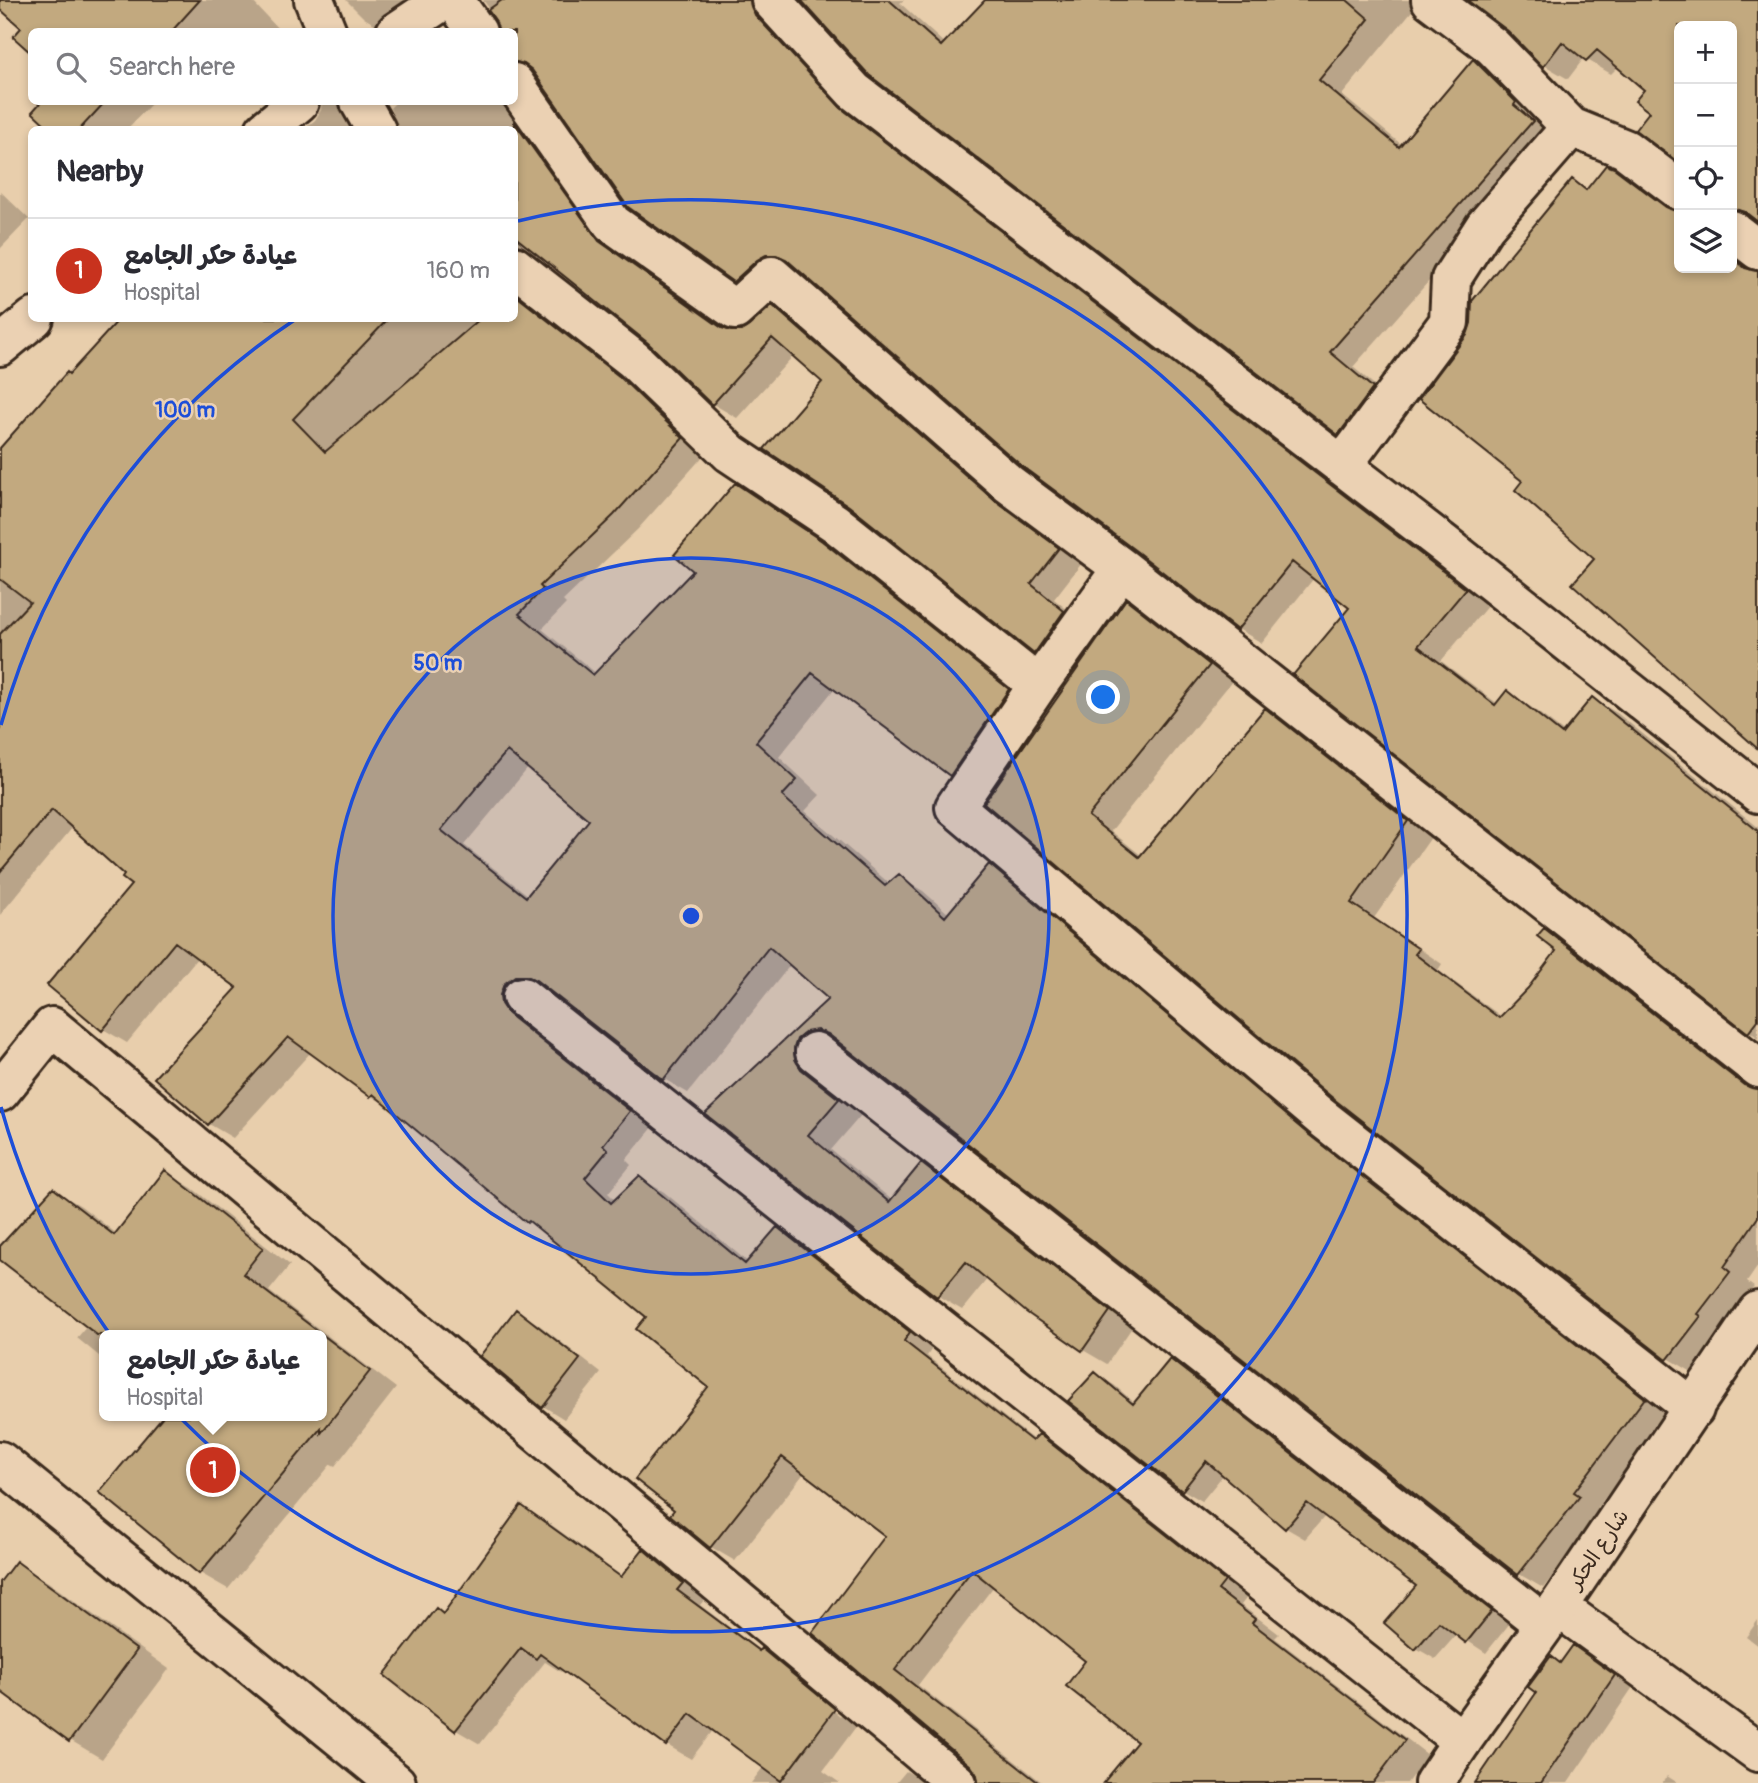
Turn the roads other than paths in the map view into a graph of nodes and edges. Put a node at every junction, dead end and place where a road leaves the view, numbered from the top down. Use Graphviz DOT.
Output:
graph roads {
  1 [pos="314,0"];
  2 [pos="444,0"];
  3 [pos="454,0"];
  4 [pos="771,0"];
  5 [pos="1431,0"];
  6 [pos="325,28"];
  7 [pos="402,28"];
  8 [pos="474,28"];
  9 [pos="518,89"];
  10 [pos="295,105"];
  11 [pos="362,105"];
  12 [pos="270,126"];
  13 [pos="374,126"];
  14 [pos="1571,127"];
  15 [pos="1674,186"];
  16 [pos="1737,234"];
  17 [pos="1758,250"];
  18 [pos="518,268"];
  19 [pos="29,322"];
  20 [pos="0,346"];
  21 [pos="1342,466"];
  22 [pos="1122,568"];
  23 [pos="1038,685"];
  24 [pos="1758,793"];
  25 [pos="522,998"];
  26 [pos="815,1052"];
  27 [pos="1758,1068"];
  28 [pos="0,1092"];
  29 [pos="1758,1311"];
  30 [pos="1694,1409"];
  31 [pos="0,1461"];
  32 [pos="1551,1616"];
  33 [pos="1462,1741"];
  34 [pos="1758,1752"];
  35 [pos="396,1783"];
  36 [pos="957,1783"];
  37 [pos="1434,1783"];
  1 -- 6 [label="street"];
  2 -- 7 [label="street"];
  3 -- 8 [label="street"];
  4 -- 21 [label="street"];
  5 -- 14 [label="street"];
  9 -- 22 [label="street"];
  10 -- 12 [label="street"];
  11 -- 13 [label="street"];
  14 -- 15 [label="street"];
  14 -- 21 [label="street"];
  16 -- 17 [label="street"];
  18 -- 23 [label="street"];
  19 -- 20 [label="street"];
  21 -- 24 [label="street"];
  22 -- 23 [label="street"];
  22 -- 27 [label="street"];
  23 -- 30 [label="street"];
  25 -- 33 [label="street"];
  26 -- 32 [label="street"];
  28 -- 36 [label="street"];
  29 -- 30 [label="street, شارع الحكر"];
  30 -- 32 [label="street, شارع الحكر"];
  31 -- 35 [label="street"];
  32 -- 33 [label="street, شارع الحكر"];
  32 -- 34 [label="street"];
  33 -- 37 [label="street, شارع الحكر"];
}
